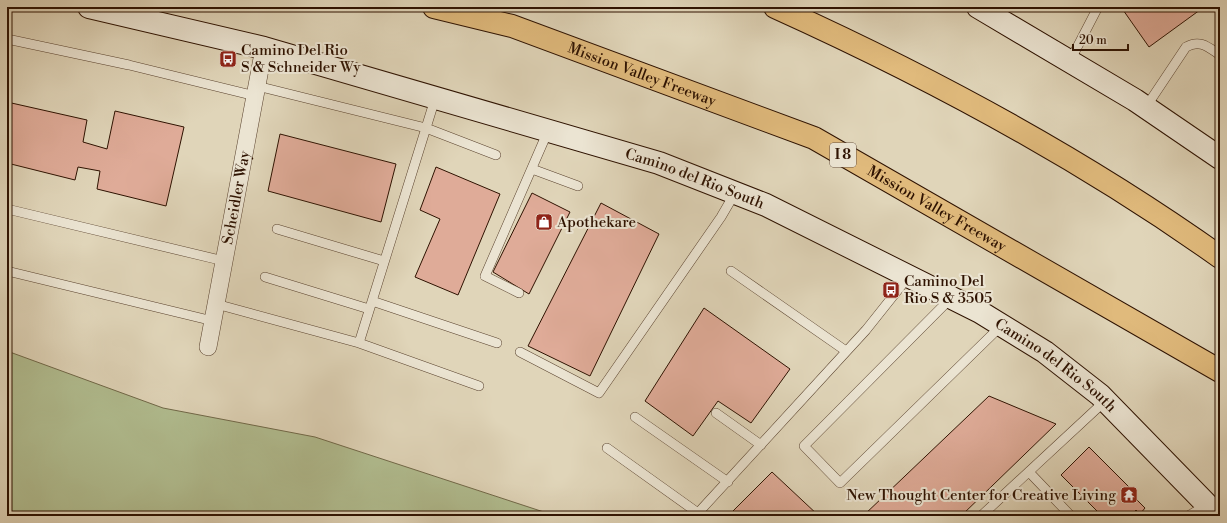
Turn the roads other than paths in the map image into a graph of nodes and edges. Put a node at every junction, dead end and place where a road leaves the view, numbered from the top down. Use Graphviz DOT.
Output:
graph roads {
  1 [pos="89,7"];
  2 [pos="434,7"];
  3 [pos="775,7"];
  4 [pos="978,7"];
  5 [pos="1098,7"];
  6 [pos="7,39"];
  7 [pos="264,48"];
  8 [pos="1220,55"];
  9 [pos="1070,62"];
  10 [pos="256,91"];
  11 [pos="435,99"];
  12 [pos="1146,108"];
  13 [pos="426,128"];
  14 [pos="548,131"];
  15 [pos="496,155"];
  16 [pos="1220,158"];
  17 [pos="532,169"];
  18 [pos="578,186"];
  19 [pos="735,193"];
  20 [pos="7,210"];
  21 [pos="277,229"];
  22 [pos="1220,257"];
  23 [pos="224,261"];
  24 [pos="384,261"];
  25 [pos="7,271"];
  26 [pos="731,272"];
  27 [pos="909,276"];
  28 [pos="265,277"];
  29 [pos="519,293"];
  30 [pos="952,298"];
  31 [pos="216,304"];
  32 [pos="370,305"];
  33 [pos="213,321"];
  34 [pos="1002,325"];
  35 [pos="359,342"];
  36 [pos="497,343"];
  37 [pos="208,347"];
  38 [pos="846,351"];
  39 [pos="520,352"];
  40 [pos="1220,372"];
  41 [pos="479,386"];
  42 [pos="1106,401"];
  43 [pos="716,413"];
  44 [pos="635,417"];
  45 [pos="761,444"];
  46 [pos="607,448"];
  47 [pos="1029,472"];
  48 [pos="728,482"];
  49 [pos="1212,510"];
  50 [pos="982,516"];
  51 [pos="1071,516"];
  52 [pos="1188,516"];
  1 -- 7 [label="street, Camino del Rio South"];
  2 -- 40 [label="highway, Mission Valley Freeway / I 8"];
  3 -- 22 [label="highway"];
  4 -- 9 [label="street"];
  5 -- 9 [label="lane"];
  6 -- 10 [label="lane"];
  7 -- 10 [label="street, Scheidler Way"];
  7 -- 11 [label="street, Camino del Rio South"];
  8 -- 12 [label="lane"];
  9 -- 12 [label="street"];
  10 -- 13 [label="lane"];
  10 -- 23 [label="street, Scheidler Way"];
  11 -- 13 [label="lane"];
  11 -- 14 [label="street, Camino del Rio South"];
  12 -- 16 [label="street"];
  13 -- 15 [label="lane"];
  13 -- 24 [label="lane"];
  14 -- 17 [label="lane"];
  14 -- 19 [label="street, Camino del Rio South"];
  17 -- 18 [label="lane"];
  17 -- 29 [label="lane"];
  19 -- 27 [label="street, Camino del Rio South"];
  19 -- 39 [label="lane"];
  20 -- 23 [label="lane"];
  21 -- 24 [label="lane"];
  23 -- 31 [label="street, Scheidler Way"];
  24 -- 32 [label="lane"];
  25 -- 33 [label="lane"];
  26 -- 38 [label="lane"];
  27 -- 30 [label="street, Camino del Rio South"];
  27 -- 38 [label="lane"];
  28 -- 32 [label="lane"];
  30 -- 34 [label="street, Camino del Rio South"];
  30 -- 34 [label="lane"];
  31 -- 33 [label="street, Scheidler Way"];
  31 -- 35 [label="lane"];
  32 -- 35 [label="lane"];
  32 -- 36 [label="lane"];
  33 -- 37 [label="street, Scheidler Way"];
  34 -- 42 [label="street, Camino del Rio South"];
  35 -- 41 [label="lane"];
  38 -- 45 [label="lane"];
  42 -- 47 [label="lane"];
  42 -- 49 [label="street, Camino del Rio South"];
  43 -- 45 [label="lane"];
  44 -- 48 [label="lane"];
  45 -- 48 [label="lane"];
  46 -- 48 [label="lane"];
  47 -- 50 [label="lane"];
  47 -- 51 [label="lane"];
  49 -- 52 [label="lane"];
}
